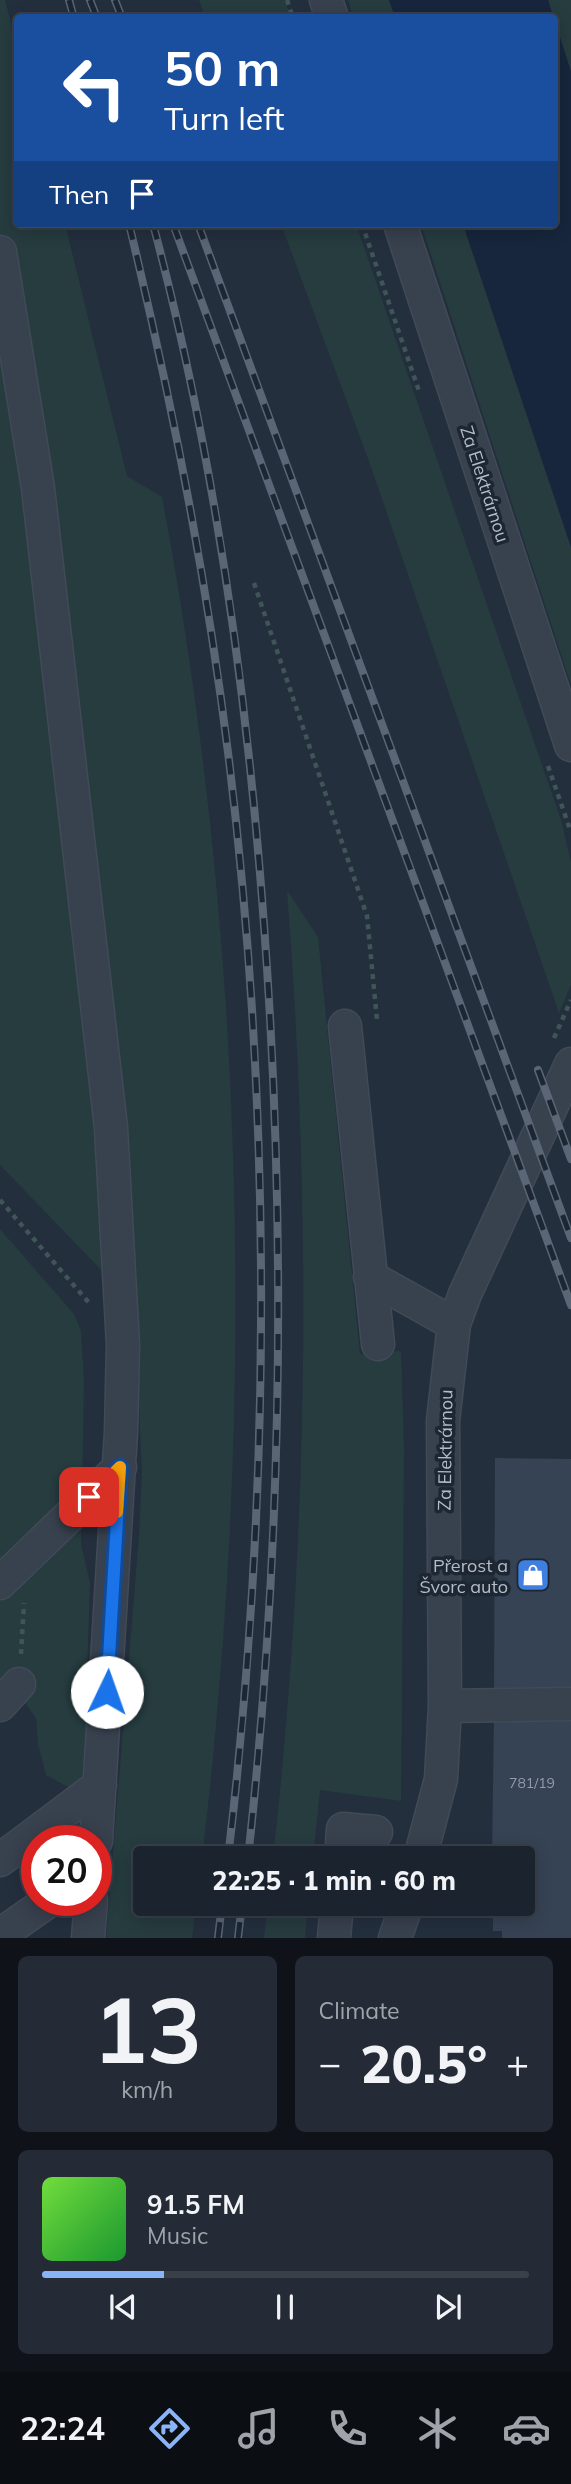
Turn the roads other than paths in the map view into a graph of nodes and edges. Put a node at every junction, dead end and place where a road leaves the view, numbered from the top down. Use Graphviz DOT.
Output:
graph roads {
  1 [pos="401,228"];
  2 [pos="0,252"];
  3 [pos="571,745"];
  4 [pos="345,1026"];
  5 [pos="567,1076"];
  6 [pos="370,1277"];
  7 [pos="454,1324"];
  8 [pos="378,1345"];
  9 [pos="120,1467"];
  10 [pos="8,1574"];
  11 [pos="571,1703"];
  12 [pos="445,1706"];
  13 [pos="100,1785"];
  14 [pos="97,1825"];
  15 [pos="376,1832"];
  16 [pos="342,1846"];
  17 [pos="424,1846"];
  18 [pos="0,1860"];
  19 [pos="28,1916"];
  20 [pos="90,1916"];
  21 [pos="336,1916"];
  22 [pos="403,1916"];
  23 [pos="0,1936"];
  24 [pos="88,1938"];
  25 [pos="334,1938"];
  26 [pos="395,1938"];
  1 -- 3 [label="street, Za Elektrárnou"];
  2 -- 9 [label="street"];
  4 -- 6 [label="street"];
  5 -- 7 [label="street, Za Elektrárnou"];
  6 -- 7 [label="street"];
  6 -- 8 [label="street"];
  7 -- 12 [label="street, Za Elektrárnou"];
  9 -- 10 [label="street"];
  9 -- 13 [label="street"];
  11 -- 12 [label="street"];
  12 -- 17 [label="street, Za Elektrárnou"];
  13 -- 14 [label="street"];
  13 -- 18 [label="street"];
  15 -- 16 [label="street"];
  19 -- 23 [label="street"];
  20 -- 24 [label="street"];
  21 -- 25 [label="street"];
  22 -- 26 [label="street"];
}
